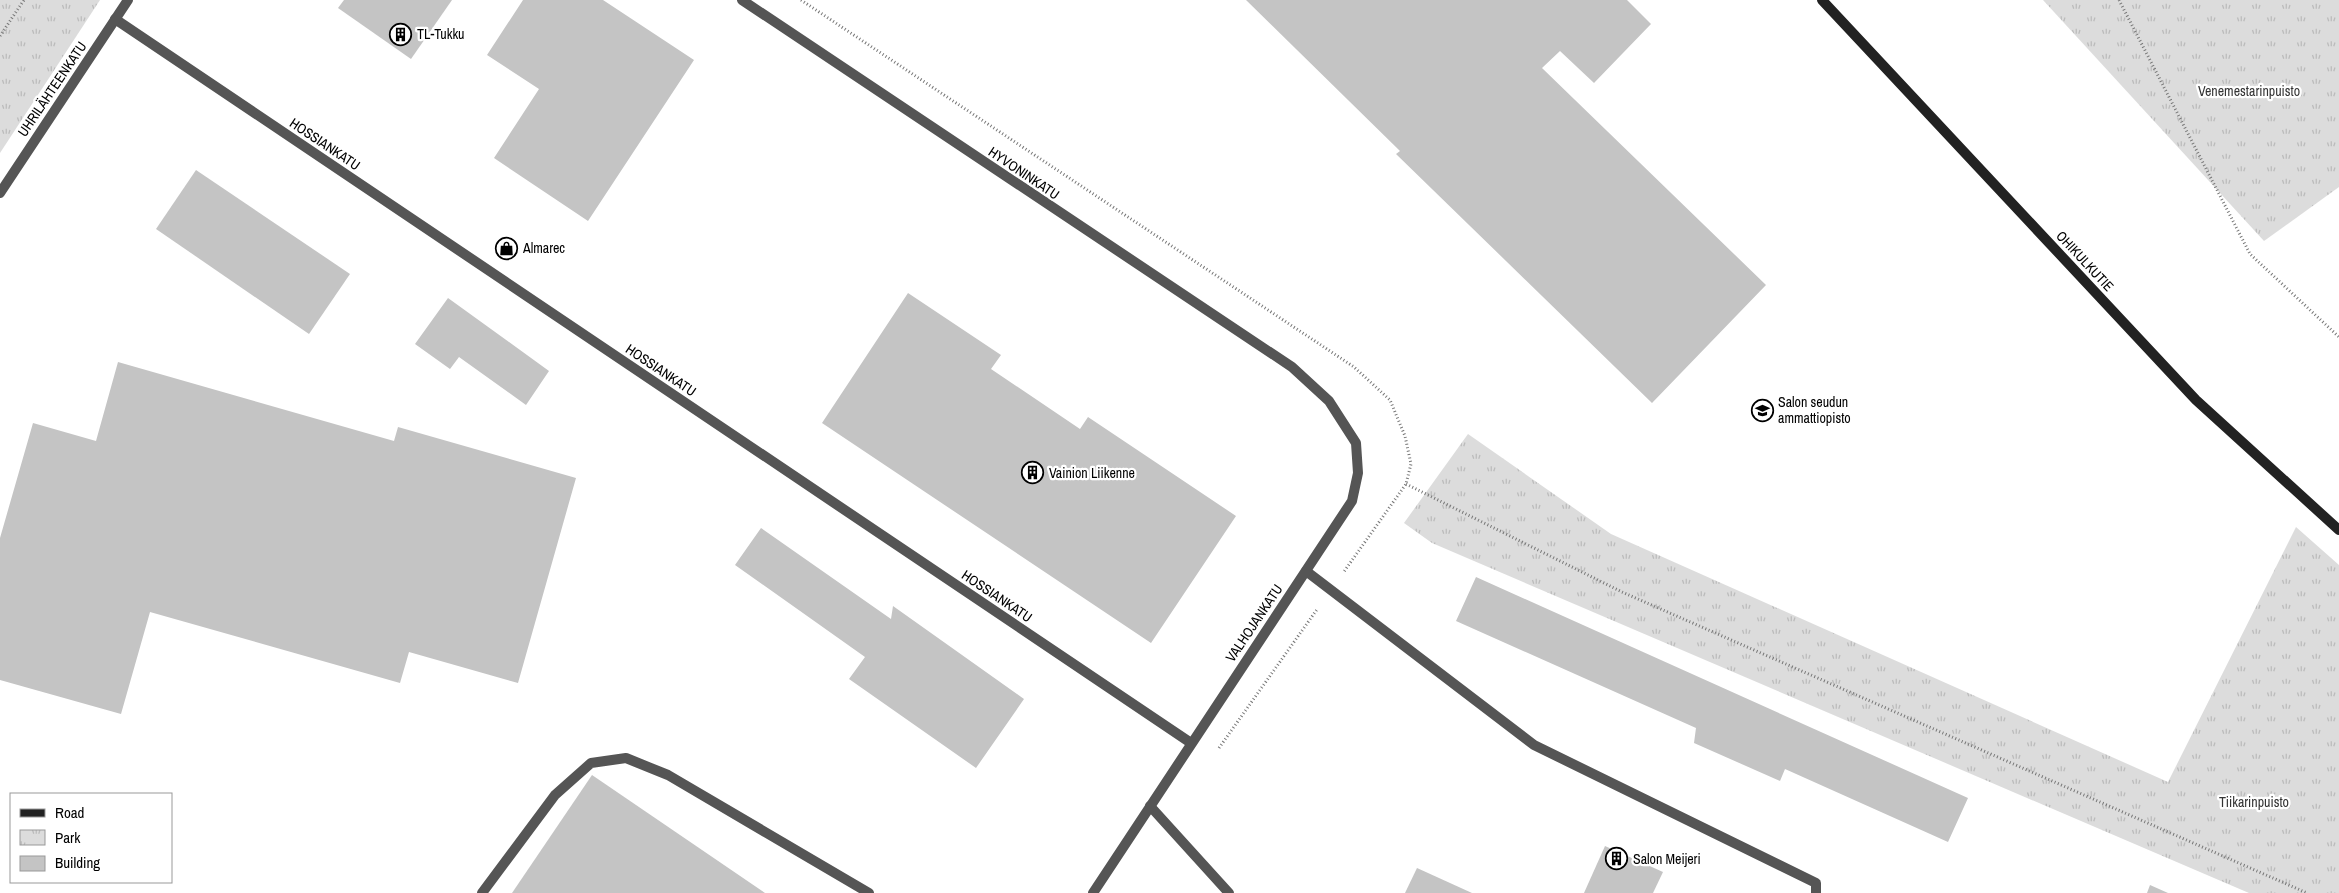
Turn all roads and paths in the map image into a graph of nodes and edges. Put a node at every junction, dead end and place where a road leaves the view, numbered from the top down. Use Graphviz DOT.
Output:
graph roads {
  1 [pos="24,0"];
  2 [pos="128,0"];
  3 [pos="742,0"];
  4 [pos="801,0"];
  5 [pos="1822,0"];
  6 [pos="2119,0"];
  7 [pos="115,19"];
  8 [pos="0,36"];
  9 [pos="0,193"];
  10 [pos="2339,338"];
  11 [pos="1292,367"];
  12 [pos="1406,484"];
  13 [pos="2339,530"];
  14 [pos="1306,571"];
  15 [pos="1331,590"];
  16 [pos="1191,743"];
  17 [pos="1218,750"];
  18 [pos="1150,806"];
  19 [pos="482,893"];
  20 [pos="869,893"];
  21 [pos="1093,893"];
  22 [pos="1229,893"];
  23 [pos="1816,893"];
  24 [pos="2307,893"];
  1 -- 8 [label="path"];
  2 -- 7 [label="street, UHRILÄHTEENKATU"];
  3 -- 11 [label="street, HYVONINKATU"];
  4 -- 12 [label="path"];
  5 -- 13 [label="main road, OHIKULKUTIE"];
  6 -- 10 [label="path"];
  7 -- 9 [label="street, UHRILÄHTEENKATU"];
  7 -- 16 [label="street, HOSSIANKATU"];
  11 -- 14 [label="street, VALHOJANKATU"];
  12 -- 15 [label="path"];
  12 -- 24 [label="path"];
  14 -- 15 [label="street"];
  14 -- 16 [label="street, VALHOJANKATU"];
  15 -- 17 [label="path"];
  15 -- 23 [label="street"];
  16 -- 18 [label="street, VALHOJANKATU"];
  18 -- 21 [label="street, VALHOJANKATU"];
  18 -- 22 [label="street"];
  19 -- 20 [label="street"];
}
